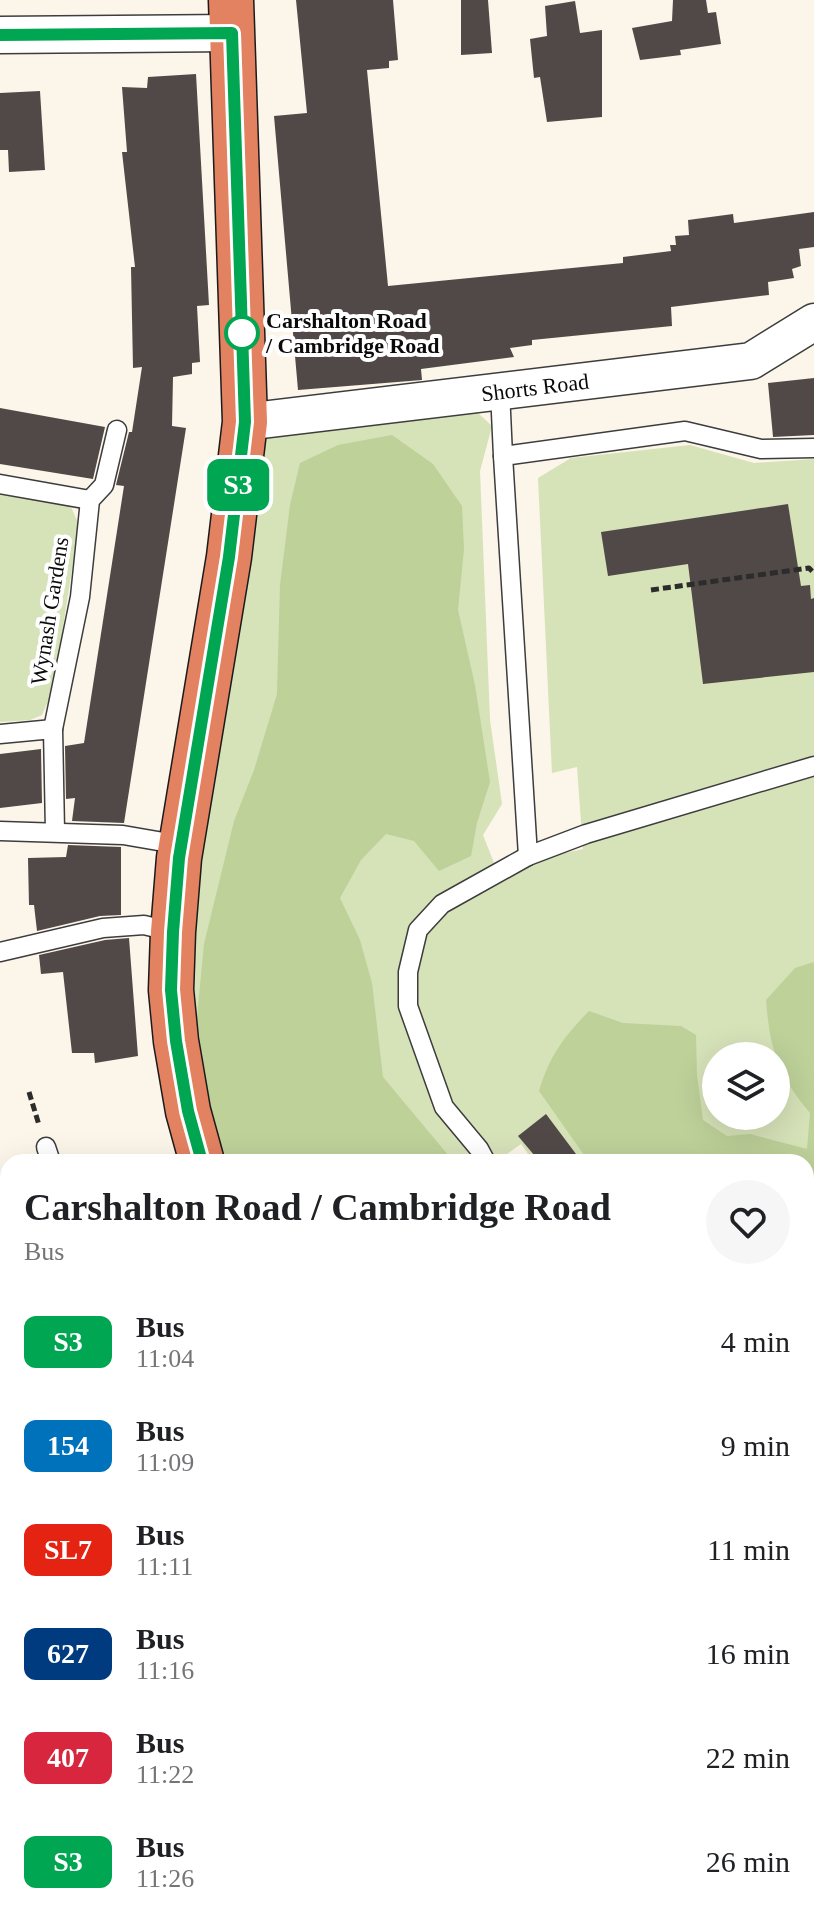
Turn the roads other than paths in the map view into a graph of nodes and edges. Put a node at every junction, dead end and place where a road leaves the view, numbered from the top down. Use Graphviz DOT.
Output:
graph roads {
  1 [pos="232,16"];
  2 [pos="0,35"];
  3 [pos="814,322"];
  4 [pos="500,391"];
  5 [pos="245,422"];
  6 [pos="117,430"];
  7 [pos="814,448"];
  8 [pos="503,456"];
  9 [pos="0,484"];
  10 [pos="90,500"];
  11 [pos="53,729"];
  12 [pos="0,734"];
  13 [pos="814,766"];
  14 [pos="0,831"];
  15 [pos="55,831"];
  16 [pos="181,845"];
  17 [pos="528,856"];
  18 [pos="173,932"];
  19 [pos="0,952"];
  20 [pos="200,1154"];
  21 [pos="482,1154"];
  1 -- 2 [label="street"];
  1 -- 5 [label="highway"];
  3 -- 4 [label="street, Shorts Road"];
  4 -- 5 [label="street, Shorts Road"];
  4 -- 8 [label="lane"];
  5 -- 16 [label="highway"];
  6 -- 10 [label="lane, Wynash Gardens"];
  7 -- 8 [label="lane"];
  8 -- 17 [label="lane"];
  9 -- 10 [label="lane"];
  10 -- 11 [label="lane, Wynash Gardens"];
  11 -- 12 [label="lane"];
  11 -- 15 [label="lane, Wynash Gardens"];
  13 -- 17 [label="lane"];
  14 -- 15 [label="lane"];
  15 -- 16 [label="lane"];
  16 -- 18 [label="highway"];
  17 -- 21 [label="lane"];
  18 -- 19 [label="lane"];
  18 -- 20 [label="highway"];
}
